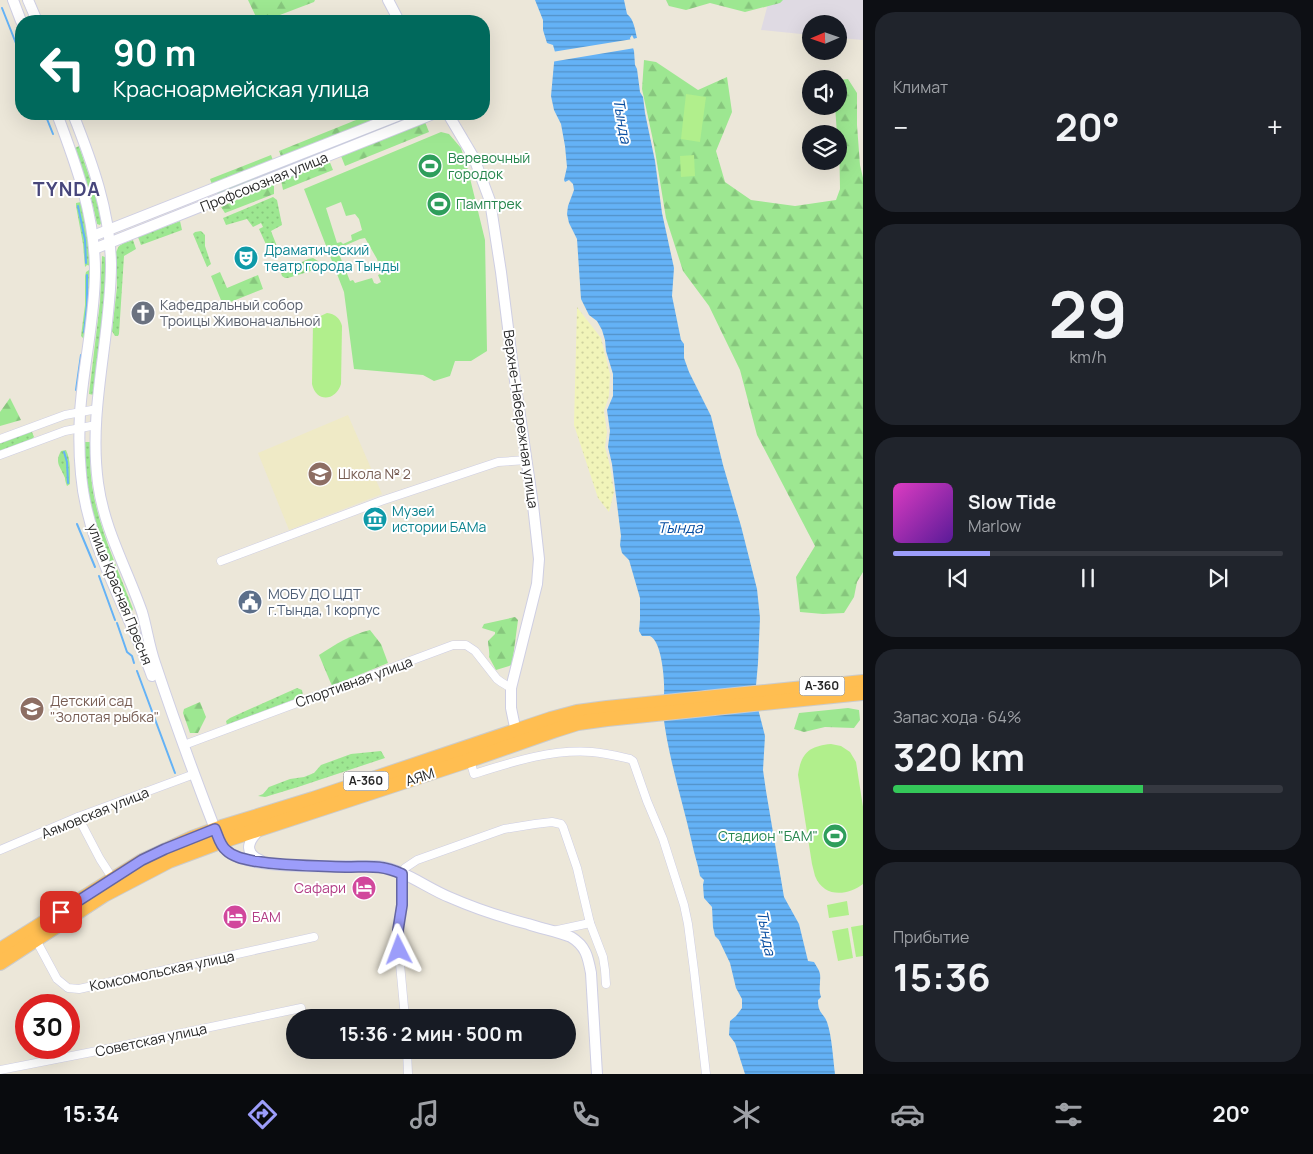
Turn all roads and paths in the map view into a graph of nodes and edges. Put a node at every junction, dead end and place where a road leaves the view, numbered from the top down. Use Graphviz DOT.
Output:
graph roads {
  1 [pos="13,0"];
  2 [pos="28,0"];
  3 [pos="388,0"];
  4 [pos="19,15"];
  5 [pos="34,15"];
  6 [pos="396,15"];
  7 [pos="59,120"];
  8 [pos="75,120"];
  9 [pos="387,120"];
  10 [pos="415,120"];
  11 [pos="452,120"];
  12 [pos="113,228"];
  13 [pos="93,236"];
  14 [pos="122,238"];
  15 [pos="110,243"];
  16 [pos="94,249"];
  17 [pos="97,409"];
  18 [pos="80,412"];
  19 [pos="96,425"];
  20 [pos="36,426"];
  21 [pos="79,428"];
  22 [pos="0,439"];
  23 [pos="41,440"];
  24 [pos="0,455"];
  25 [pos="526,460"];
  26 [pos="220,561"];
  27 [pos="863,682"];
  28 [pos="511,688"];
  29 [pos="863,693"];
  30 [pos="781,696"];
  31 [pos="630,711"];
  32 [pos="516,732"];
  33 [pos="184,745"];
  34 [pos="470,760"];
  35 [pos="189,776"];
  36 [pos="78,818"];
  37 [pos="263,827"];
  38 [pos="215,837"];
  39 [pos="0,850"];
  40 [pos="265,863"];
  41 [pos="402,874"];
  42 [pos="113,879"];
  43 [pos="590,923"];
  44 [pos="553,931"];
  45 [pos="314,937"];
  46 [pos="36,940"];
  47 [pos="0,950"];
  48 [pos="0,963"];
  49 [pos="606,984"];
  50 [pos="301,1008"];
  51 [pos="404,1009"];
  52 [pos="407,1059"];
  53 [pos="0,1070"];
  54 [pos="408,1074"];
  55 [pos="597,1074"];
  56 [pos="706,1074"];
  1 -- 4 [label="street"];
  2 -- 5 [label="street"];
  3 -- 6 [label="street"];
  7 -- 13 [label="street, улица Красная Пресня"];
  8 -- 12 [label="street, улица Красная Пресня"];
  9 -- 12 [label="street, Профсоюзная улица"];
  10 -- 14 [label="street, Профсоюзная улица"];
  11 -- 25 [label="street, Верхне-Набережная улица"];
  12 -- 13 [label="street, Профсоюзная улица"];
  12 -- 14 [label="street"];
  12 -- 15 [label="street, улица Красная Пресня"];
  13 -- 16 [label="street, улица Красная Пресня"];
  14 -- 15 [label="street, Профсоюзная улица"];
  15 -- 16 [label="street, Профсоюзная улица"];
  15 -- 17 [label="street, улица Красная Пресня"];
  16 -- 18 [label="street, улица Красная Пресня"];
  17 -- 18 [label="street"];
  17 -- 19 [label="street, улица Красная Пресня"];
  18 -- 20 [label="street"];
  18 -- 21 [label="street, улица Красная Пресня"];
  19 -- 21 [label="street"];
  19 -- 33 [label="street, улица Красная Пресня"];
  20 -- 22 [label="street"];
  20 -- 23 [label="street"];
  21 -- 23 [label="street"];
  21 -- 35 [label="street, улица Красная Пресня"];
  23 -- 24 [label="street"];
  25 -- 26 [label="street"];
  25 -- 28 [label="street, Верхне-Набережная улица"];
  27 -- 30 [label="highway, А-360"];
  28 -- 32 [label="street, Верхне-Набережная улица"];
  28 -- 33 [label="street, Спортивная улица"];
  29 -- 30 [label="highway, А-360"];
  30 -- 31 [label="highway, АЯМ / А-360"];
  31 -- 32 [label="highway, АЯМ / А-360"];
  31 -- 34 [label="highway, АЯМ / А-360"];
  32 -- 38 [label="highway, АЯМ / А-360"];
  33 -- 38 [label="street, улица Красная Пресня"];
  34 -- 37 [label="highway, АЯМ / А-360"];
  34 -- 56 [label="street"];
  35 -- 36 [label="street, Аямовская улица"];
  35 -- 38 [label="street, улица Красная Пресня"];
  36 -- 39 [label="street, Аямовская улица"];
  36 -- 42 [label="street"];
  37 -- 38 [label="highway, АЯМ / А-360"];
  37 -- 40 [label="street"];
  38 -- 40 [label="street"];
  38 -- 42 [label="highway, АЯМ / А-360"];
  38 -- 46 [label="highway, АЯМ / А-360"];
  40 -- 41 [label="street"];
  41 -- 43 [label="street"];
  41 -- 44 [label="street"];
  41 -- 51 [label="street"];
  42 -- 47 [label="highway, АЯМ / А-360"];
  43 -- 44 [label="street"];
  43 -- 49 [label="street"];
  44 -- 55 [label="street"];
  45 -- 46 [label="street, Комсомольская улица"];
  46 -- 48 [label="highway, АЯМ / А-360"];
  50 -- 53 [label="street, Советская улица"];
  52 -- 54 [label="street"];
}
